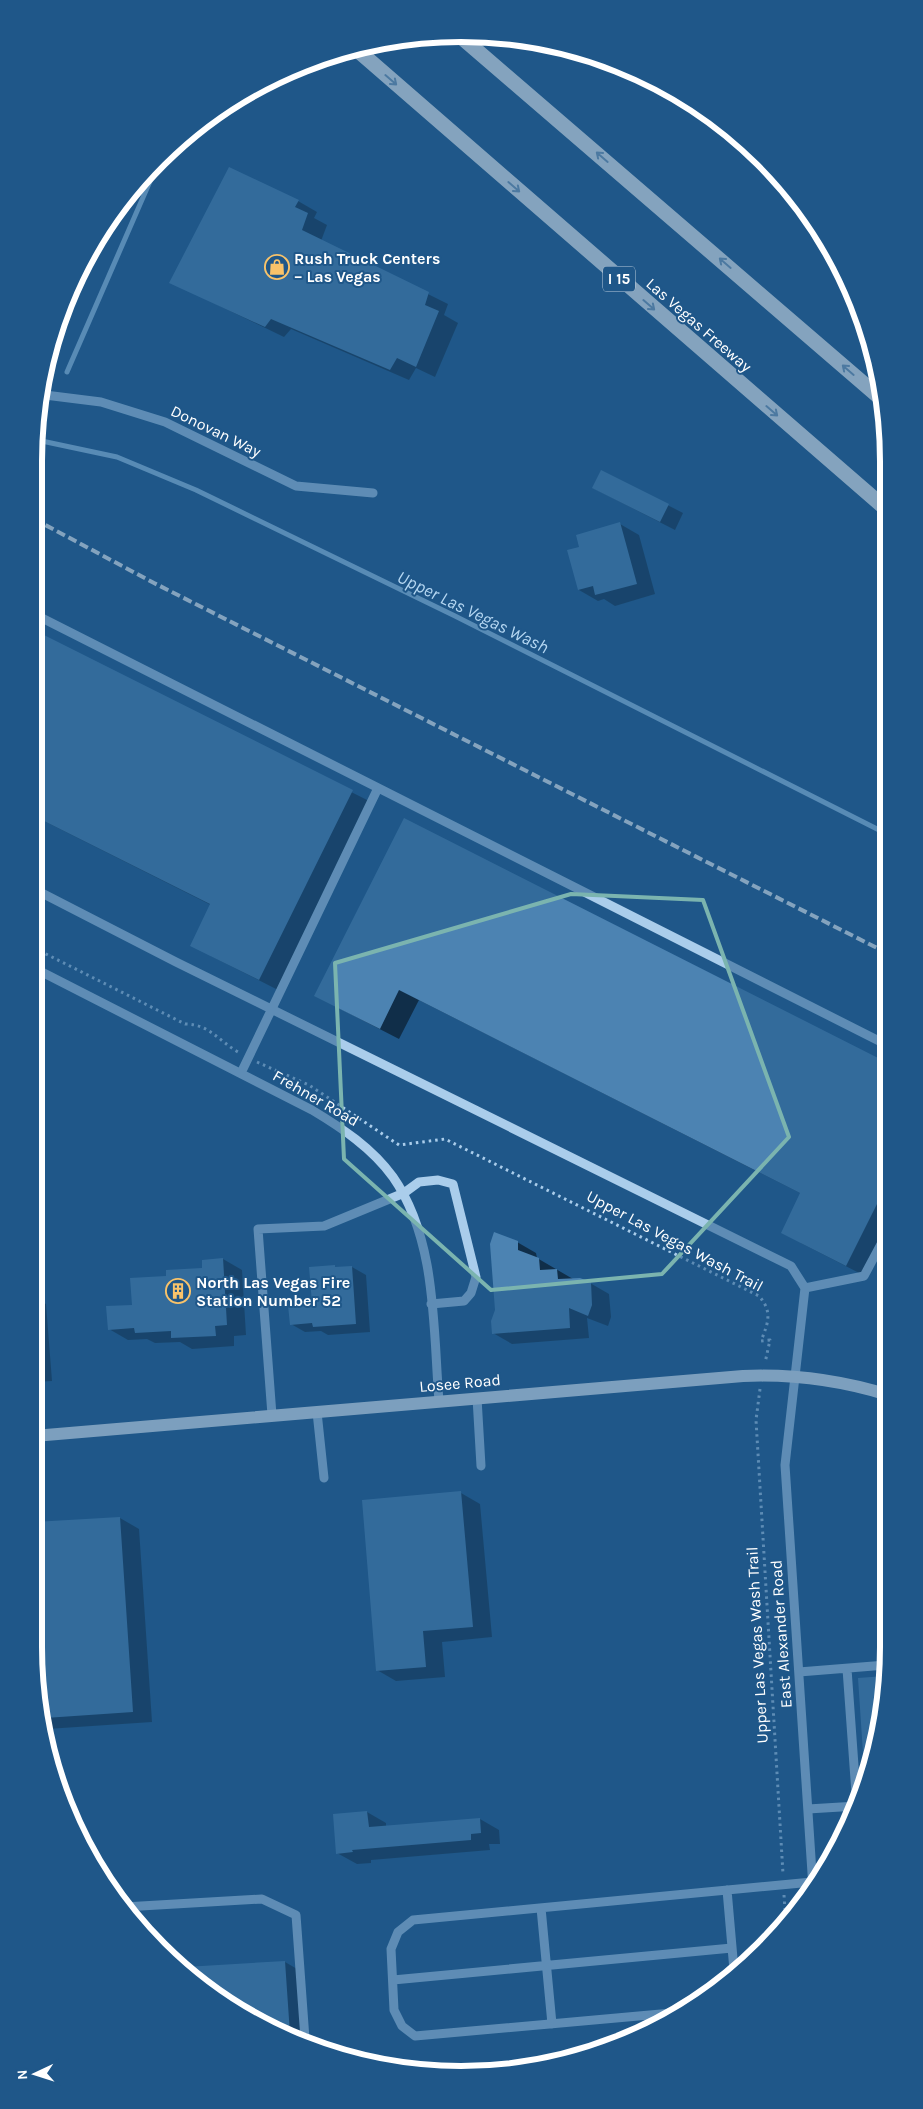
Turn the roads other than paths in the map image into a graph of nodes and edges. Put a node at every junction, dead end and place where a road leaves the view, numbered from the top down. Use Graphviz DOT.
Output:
graph roads {
  1 [pos="467,42"];
  2 [pos="363,55"];
  3 [pos="874,393"];
  4 [pos="48,395"];
  5 [pos="373,493"];
  6 [pos="880,504"];
  7 [pos="42,618"];
  8 [pos="378,788"];
  9 [pos="42,893"];
  10 [pos="42,972"];
  11 [pos="270,1009"];
  12 [pos="880,1040"];
  13 [pos="241,1073"];
  14 [pos="404,1193"];
  15 [pos="880,1246"];
  16 [pos="806,1288"];
  17 [pos="431,1304"];
  18 [pos="794,1377"];
  19 [pos="880,1393"];
  20 [pos="477,1398"];
  21 [pos="439,1401"];
  22 [pos="317,1412"];
  23 [pos="272,1415"];
  24 [pos="42,1435"];
  25 [pos="482,1466"];
  26 [pos="324,1478"];
  27 [pos="880,1666"];
  28 [pos="847,1669"];
  29 [pos="799,1672"];
  30 [pos="856,1789"];
  31 [pos="850,1806"];
  32 [pos="808,1809"];
  33 [pos="812,1876"];
  34 [pos="807,1885"];
  35 [pos="727,1890"];
  36 [pos="132,1907"];
  37 [pos="541,1908"];
  38 [pos="732,1948"];
  39 [pos="546,1966"];
  40 [pos="734,1966"];
  41 [pos="392,1980"];
  42 [pos="664,2014"];
  43 [pos="552,2024"];
  44 [pos="305,2036"];
  3 -- 1 [label="highway, one-way"];
  2 -- 6 [label="highway, Las Vegas Freeway / I 15, one-way"];
  4 -- 5 [label="street, Donovan Way"];
  7 -- 8 [label="street"];
  8 -- 11 [label="street"];
  8 -- 12 [label="street"];
  9 -- 11 [label="street"];
  10 -- 13 [label="street, Frehner Road"];
  11 -- 13 [label="street"];
  11 -- 16 [label="street"];
  13 -- 14 [label="street, Frehner Road"];
  14 -- 17 [label="street, Frehner Road"];
  14 -- 17 [label="street"];
  14 -- 23 [label="street"];
  15 -- 16 [label="street"];
  16 -- 18 [label="street, East Alexander Road"];
  17 -- 21 [label="street, Frehner Road"];
  18 -- 19 [label="main road, Losee Road"];
  18 -- 20 [label="main road, Losee Road"];
  18 -- 29 [label="street, East Alexander Road"];
  20 -- 21 [label="main road, Losee Road"];
  20 -- 25 [label="street"];
  21 -- 22 [label="main road, Losee Road"];
  22 -- 23 [label="main road, Losee Road"];
  22 -- 26 [label="street"];
  23 -- 24 [label="main road, Losee Road"];
  27 -- 28 [label="street"];
  28 -- 29 [label="street"];
  28 -- 30 [label="street"];
  29 -- 32 [label="street, East Alexander Road"];
  31 -- 32 [label="street"];
  32 -- 33 [label="street, East Alexander Road"];
  34 -- 35 [label="street"];
  35 -- 37 [label="street"];
  35 -- 38 [label="street"];
  36 -- 44 [label="street"];
  37 -- 39 [label="street"];
  37 -- 41 [label="street"];
  38 -- 39 [label="street"];
  38 -- 40 [label="street"];
  39 -- 41 [label="street"];
  39 -- 43 [label="street"];
  41 -- 43 [label="street"];
  42 -- 43 [label="street"];
}
